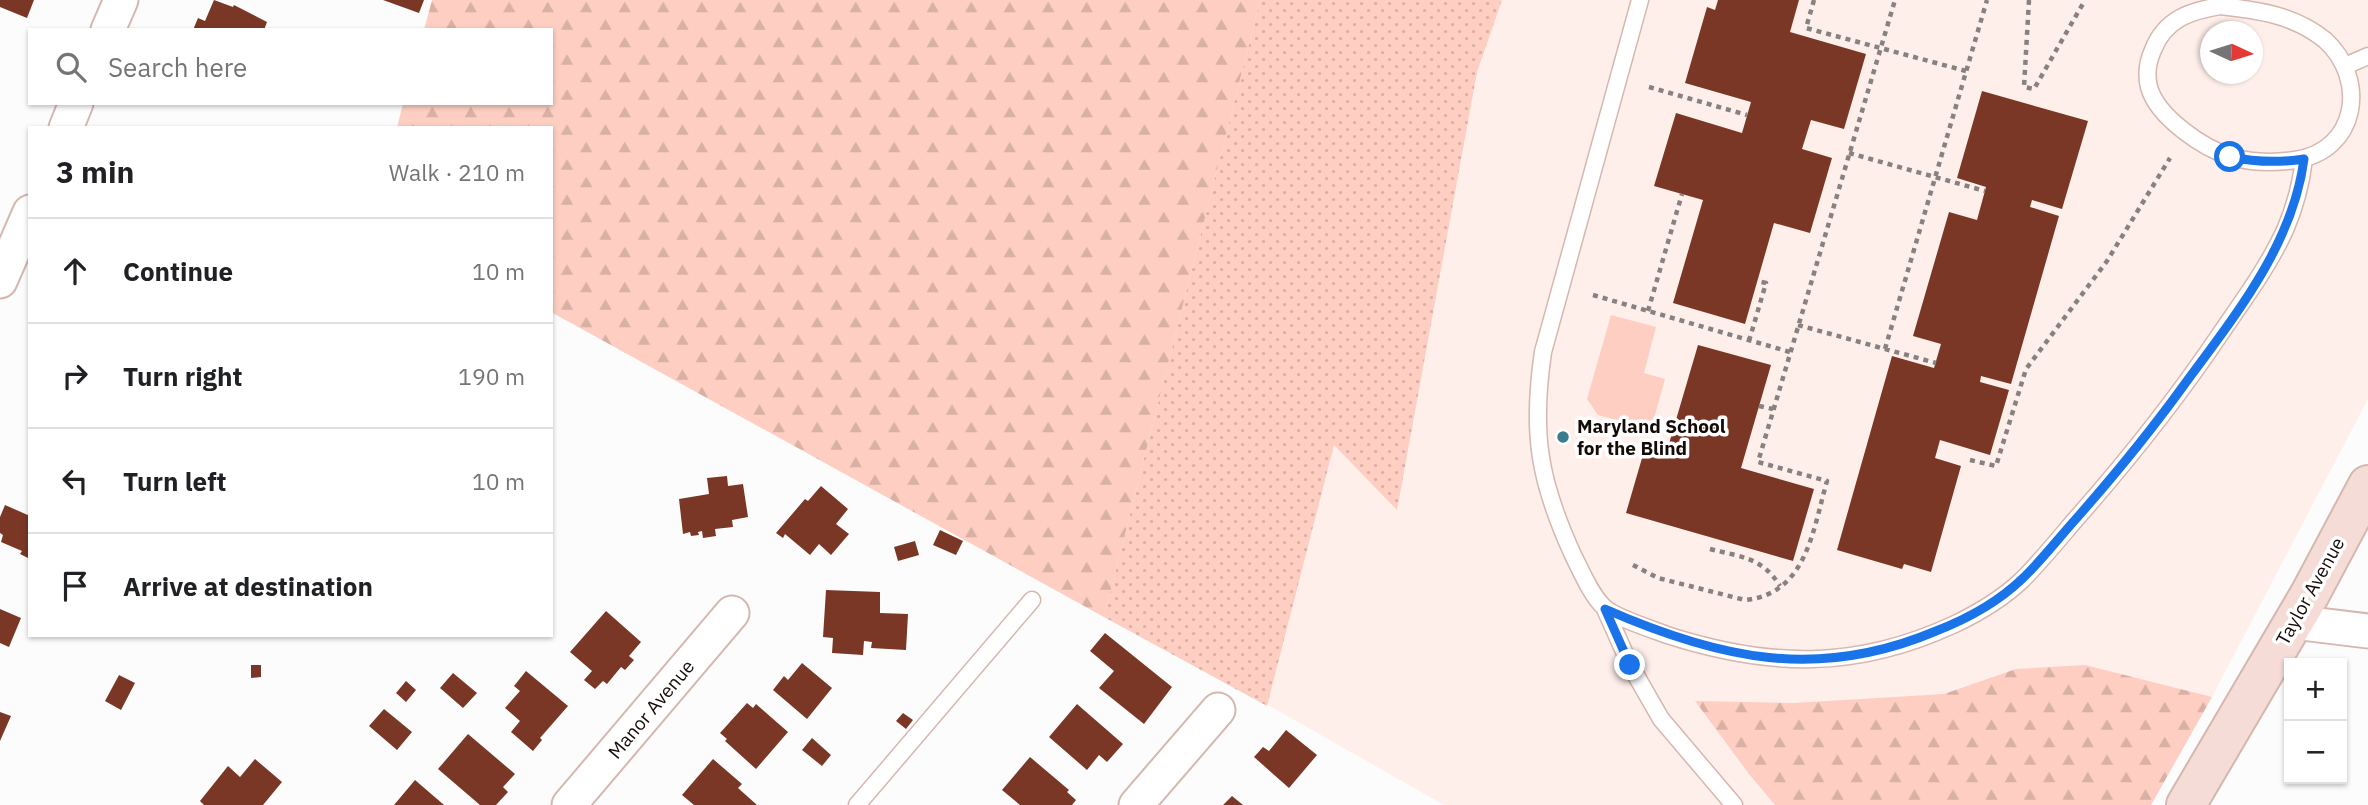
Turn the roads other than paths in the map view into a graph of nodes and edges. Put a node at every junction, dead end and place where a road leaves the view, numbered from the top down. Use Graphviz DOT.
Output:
graph roads {
  1 [pos="121,0"];
  2 [pos="1640,0"];
  3 [pos="109,28"];
  4 [pos="2368,56"];
  5 [pos="2346,66"];
  6 [pos="75,105"];
  7 [pos="67,126"];
  8 [pos="2304,159"];
  9 [pos="28,217"];
  10 [pos="0,281"];
  11 [pos="2368,485"];
  12 [pos="1032,600"];
  13 [pos="1605,609"];
  14 [pos="732,613"];
  15 [pos="2294,622"];
  16 [pos="2368,631"];
  17 [pos="1218,710"];
  18 [pos="569,805"];
  19 [pos="857,805"];
  20 [pos="1136,805"];
  21 [pos="1734,805"];
  22 [pos="2186,805"];
  1 -- 3 [label="street"];
  2 -- 13 [label="lane"];
  4 -- 5 [label="lane"];
  5 -- 8 [label="lane"];
  5 -- 8 [label="lane"];
  6 -- 7 [label="street"];
  8 -- 13 [label="lane"];
  9 -- 10 [label="street"];
  11 -- 15 [label="main road, Taylor Avenue"];
  12 -- 19 [label="lane"];
  13 -- 21 [label="lane"];
  14 -- 18 [label="street, Manor Avenue"];
  15 -- 16 [label="street"];
  15 -- 22 [label="main road, Taylor Avenue"];
  17 -- 20 [label="street"];
}
